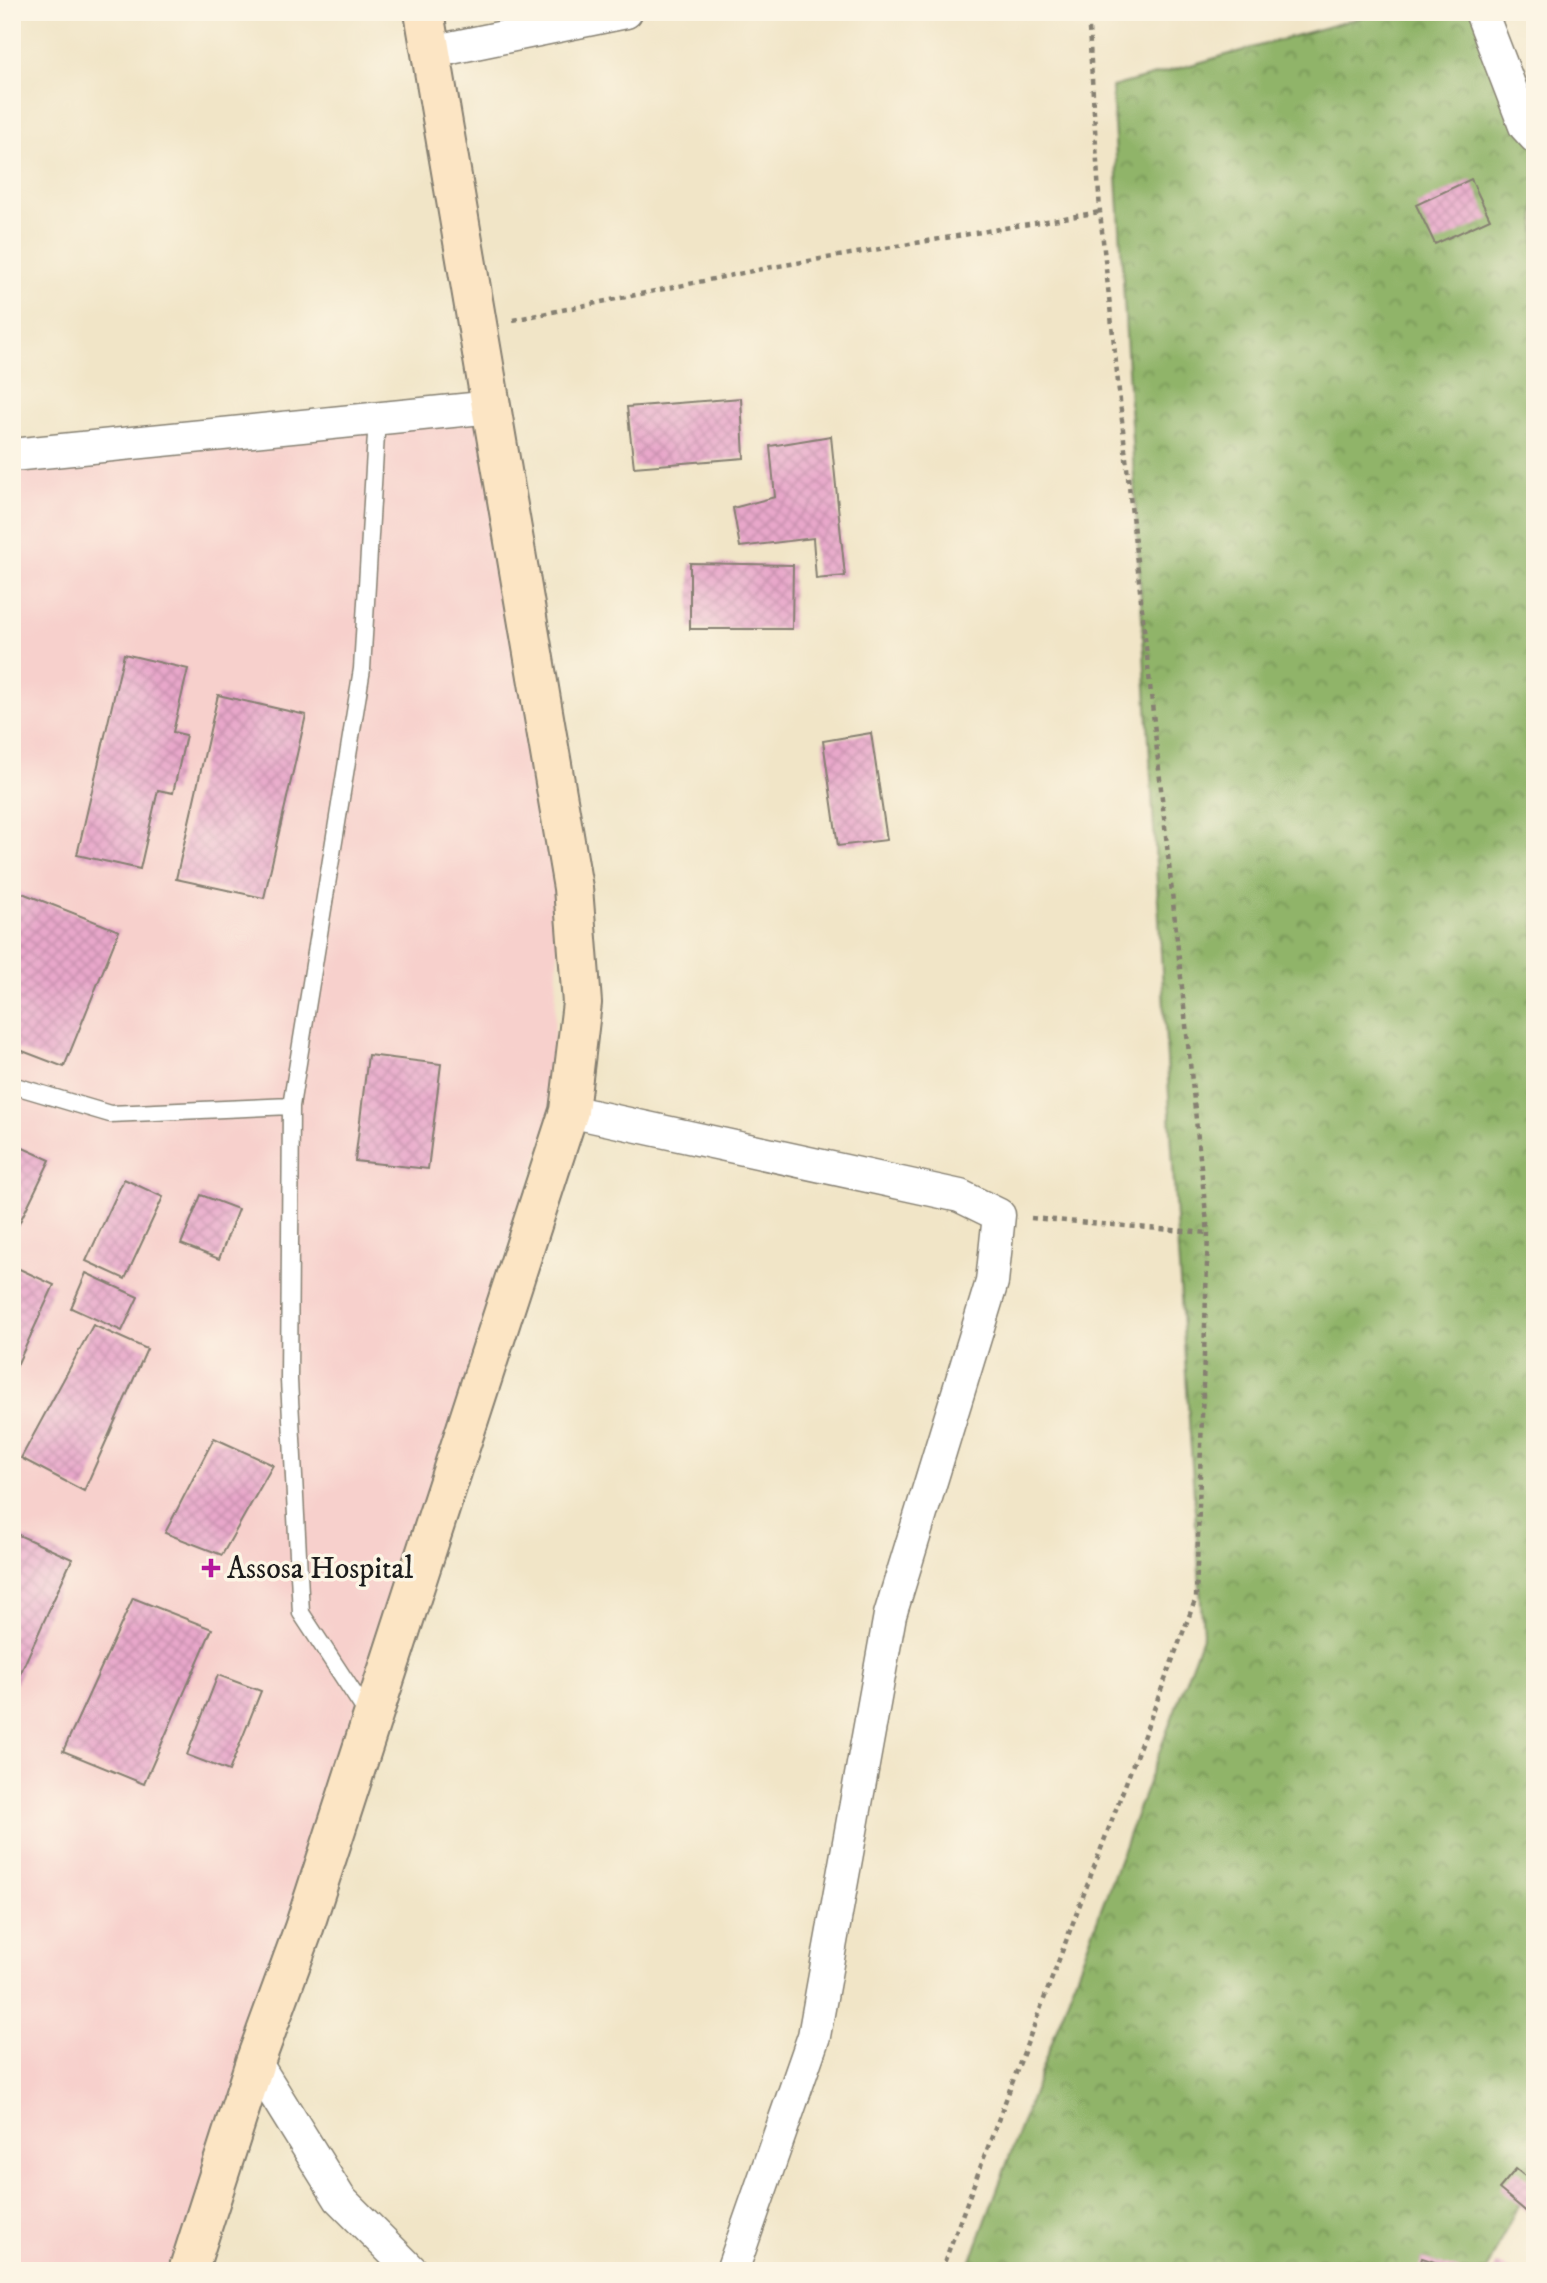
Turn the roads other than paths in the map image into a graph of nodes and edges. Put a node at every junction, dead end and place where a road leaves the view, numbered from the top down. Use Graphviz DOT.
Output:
graph roads {
  1 [pos="424,12"];
  2 [pos="626,12"];
  3 [pos="1481,12"];
  4 [pos="431,52"];
  5 [pos="1535,137"];
  6 [pos="492,407"];
  7 [pos="377,418"];
  8 [pos="12,455"];
  9 [pos="12,1085"];
  10 [pos="292,1106"];
  11 [pos="569,1111"];
  12 [pos="372,1720"];
  13 [pos="255,2062"];
  14 [pos="188,2271"];
  15 [pos="411,2271"];
  16 [pos="732,2271"];
  1 -- 4 [label="street"];
  2 -- 4 [label="street"];
  3 -- 5 [label="street"];
  4 -- 6 [label="street"];
  6 -- 7 [label="street"];
  6 -- 11 [label="street"];
  7 -- 8 [label="street"];
  7 -- 10 [label="lane"];
  9 -- 10 [label="lane"];
  10 -- 12 [label="lane"];
  11 -- 12 [label="street"];
  11 -- 16 [label="street"];
  12 -- 13 [label="street"];
  13 -- 14 [label="street"];
  13 -- 15 [label="street"];
}
